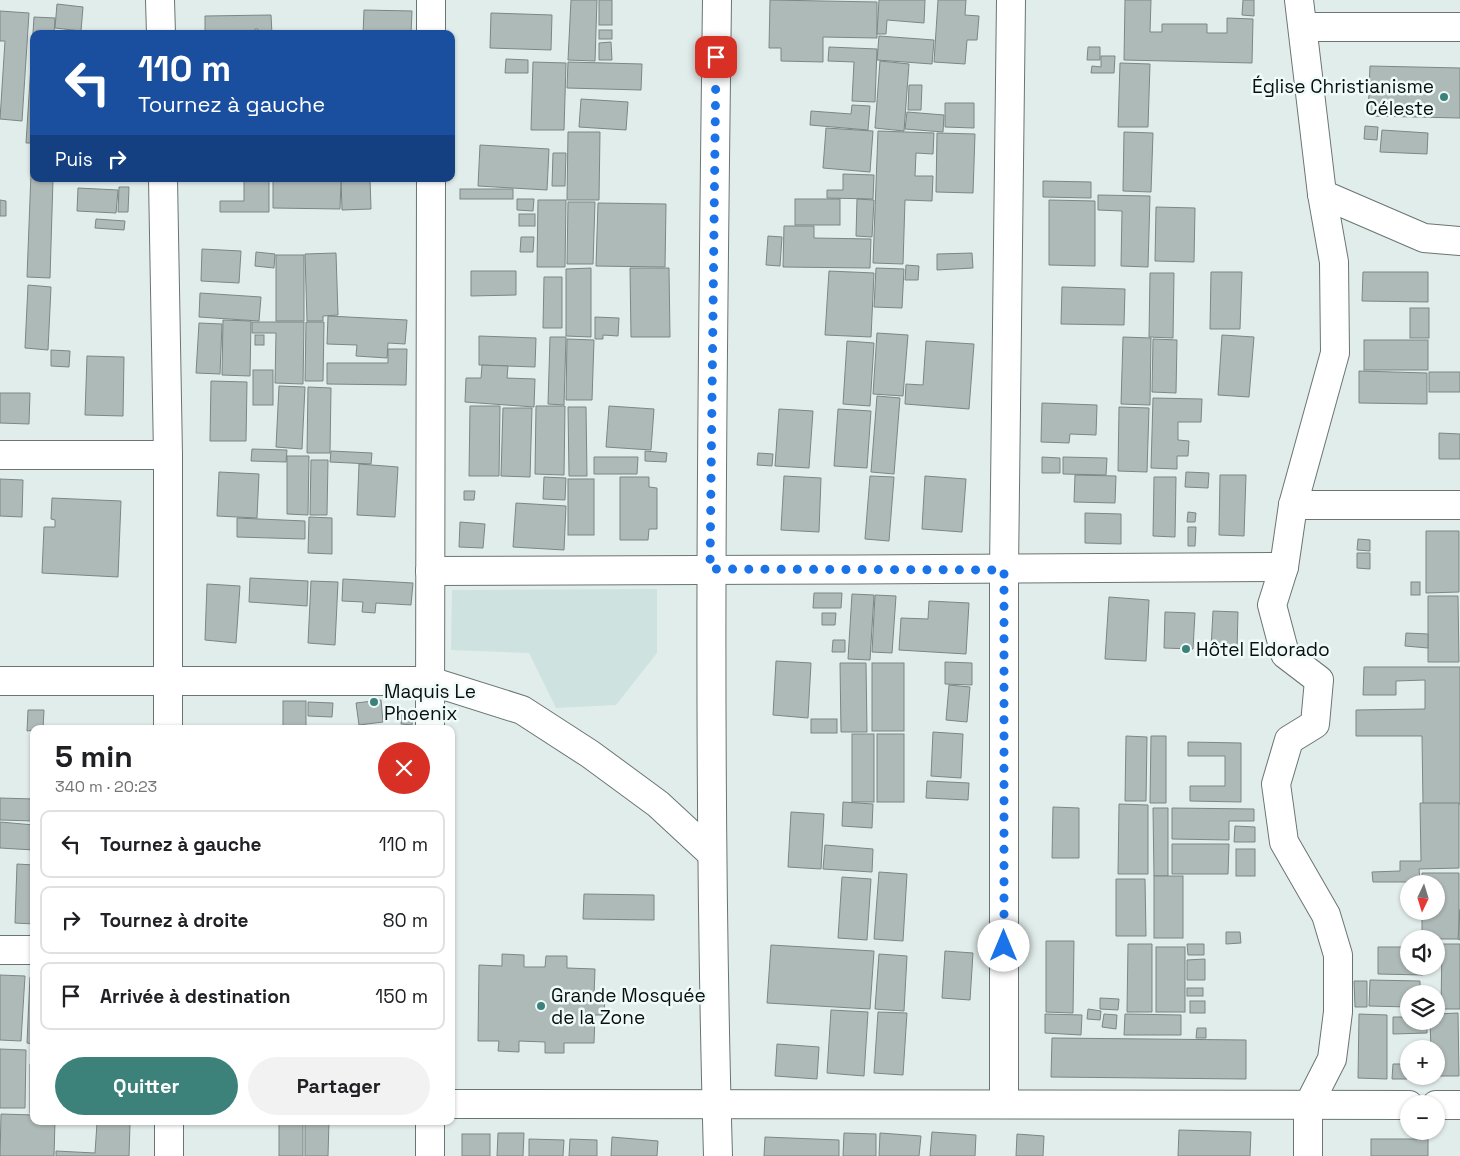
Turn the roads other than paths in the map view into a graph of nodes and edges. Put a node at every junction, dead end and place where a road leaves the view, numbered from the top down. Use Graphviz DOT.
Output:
graph roads {
  1 [pos="160,0"];
  2 [pos="431,0"];
  3 [pos="717,0"];
  4 [pos="1011,0"];
  5 [pos="1299,0"];
  6 [pos="1303,27"];
  7 [pos="1460,27"];
  8 [pos="161,30"];
  9 [pos="431,30"];
  10 [pos="163,182"];
  11 [pos="431,182"];
  12 [pos="1322,194"];
  13 [pos="1460,241"];
  14 [pos="0,455"];
  15 [pos="168,455"];
  16 [pos="1293,505"];
  17 [pos="1460,505"];
  18 [pos="1284,567"];
  19 [pos="710,569"];
  20 [pos="1004,570"];
  21 [pos="430,571"];
  22 [pos="0,681"];
  23 [pos="168,681"];
  24 [pos="430,681"];
  25 [pos="168,725"];
  26 [pos="430,725"];
  27 [pos="712,854"];
  28 [pos="0,950"];
  29 [pos="30,950"];
  30 [pos="716,1103"];
  31 [pos="455,1104"];
  32 [pos="1004,1104"];
  33 [pos="1400,1105"];
  34 [pos="1445,1105"];
  35 [pos="1460,1105"];
  36 [pos="1308,1106"];
  37 [pos="169,1125"];
  38 [pos="430,1125"];
  39 [pos="169,1156"];
  40 [pos="430,1156"];
  41 [pos="718,1156"];
  42 [pos="1308,1156"];
  1 -- 8 [label="street"];
  2 -- 9 [label="street"];
  3 -- 19 [label="street"];
  4 -- 20 [label="street"];
  5 -- 6 [label="street"];
  6 -- 7 [label="street"];
  6 -- 12 [label="street"];
  10 -- 15 [label="street"];
  11 -- 21 [label="street"];
  12 -- 13 [label="street"];
  12 -- 16 [label="street"];
  14 -- 15 [label="street"];
  15 -- 23 [label="street"];
  16 -- 17 [label="street"];
  16 -- 18 [label="street"];
  18 -- 20 [label="street"];
  18 -- 36 [label="street"];
  19 -- 20 [label="street"];
  19 -- 21 [label="street"];
  19 -- 27 [label="street"];
  20 -- 32 [label="street"];
  21 -- 24 [label="street"];
  22 -- 23 [label="street"];
  23 -- 24 [label="street"];
  23 -- 25 [label="street"];
  24 -- 26 [label="street"];
  24 -- 27 [label="street"];
  27 -- 30 [label="street"];
  28 -- 29 [label="street"];
  30 -- 31 [label="street"];
  30 -- 32 [label="street"];
  30 -- 41 [label="street"];
  32 -- 36 [label="street"];
  33 -- 36 [label="street"];
  34 -- 35 [label="street"];
  36 -- 42 [label="street"];
  37 -- 39 [label="street"];
  38 -- 40 [label="street"];
}
